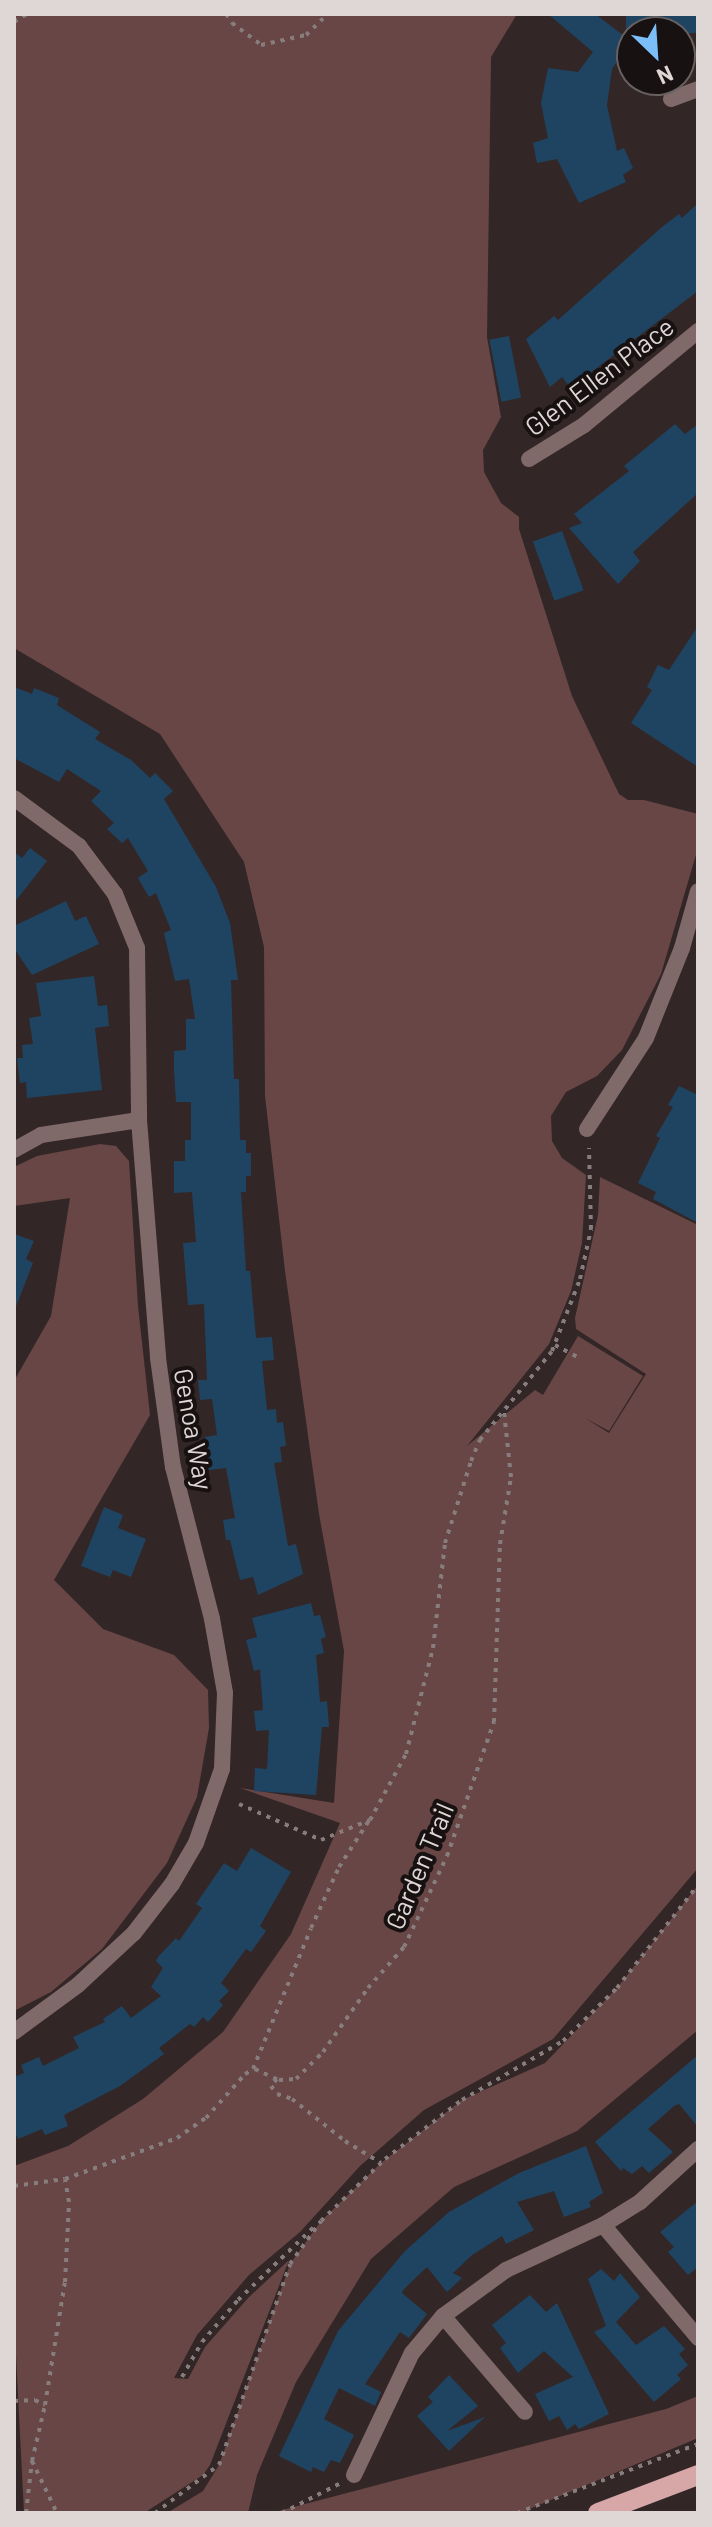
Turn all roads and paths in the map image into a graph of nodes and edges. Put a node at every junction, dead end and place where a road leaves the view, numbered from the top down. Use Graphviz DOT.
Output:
graph roads {
  1 [pos="27,14"];
  2 [pos="226,14"];
  3 [pos="328,14"];
  4 [pos="14,22"];
  5 [pos="698,89"];
  6 [pos="671,99"];
  7 [pos="698,331"];
  8 [pos="529,459"];
  9 [pos="14,798"];
  10 [pos="698,891"];
  11 [pos="139,1120"];
  12 [pos="587,1129"];
  13 [pos="14,1150"];
  14 [pos="555,1345"];
  15 [pos="579,1358"];
  16 [pos="504,1412"];
  17 [pos="239,1804"];
  18 [pos="370,1820"];
  19 [pos="698,1885"];
  20 [pos="14,2032"];
  21 [pos="253,2070"];
  22 [pos="277,2079"];
  23 [pos="698,2149"];
  24 [pos="381,2163"];
  25 [pos="65,2179"];
  26 [pos="14,2186"];
  27 [pos="321,2221"];
  28 [pos="603,2225"];
  29 [pos="443,2316"];
  30 [pos="698,2338"];
  31 [pos="182,2377"];
  32 [pos="14,2401"];
  33 [pos="45,2405"];
  34 [pos="525,2412"];
  35 [pos="698,2444"];
  36 [pos="32,2461"];
  37 [pos="354,2475"];
  38 [pos="698,2475"];
  39 [pos="26,2513"];
  40 [pos="57,2513"];
  41 [pos="155,2513"];
  42 [pos="282,2513"];
  43 [pos="517,2513"];
  44 [pos="598,2513"];
  1 -- 4 [label="path"];
  2 -- 3 [label="path"];
  5 -- 6 [label="street"];
  7 -- 8 [label="street, Glen Ellen Place"];
  9 -- 11 [label="street, Genoa Way"];
  10 -- 12 [label="street"];
  11 -- 13 [label="street"];
  11 -- 20 [label="street, Genoa Way"];
  12 -- 14 [label="path"];
  14 -- 15 [label="path"];
  14 -- 16 [label="path"];
  16 -- 18 [label="path"];
  16 -- 22 [label="path, Garden Trail"];
  17 -- 18 [label="path"];
  18 -- 21 [label="path"];
  19 -- 24 [label="path"];
  21 -- 22 [label="path"];
  21 -- 25 [label="path"];
  22 -- 24 [label="path"];
  23 -- 28 [label="street"];
  24 -- 27 [label="path"];
  25 -- 26 [label="path"];
  25 -- 33 [label="path"];
  27 -- 31 [label="path"];
  27 -- 41 [label="path"];
  28 -- 29 [label="street"];
  28 -- 30 [label="street"];
  29 -- 34 [label="street"];
  29 -- 37 [label="street"];
  32 -- 33 [label="path"];
  33 -- 36 [label="path"];
  35 -- 43 [label="path"];
  36 -- 39 [label="path"];
  36 -- 40 [label="path"];
  37 -- 42 [label="path"];
  38 -- 44 [label="main road"];
}
